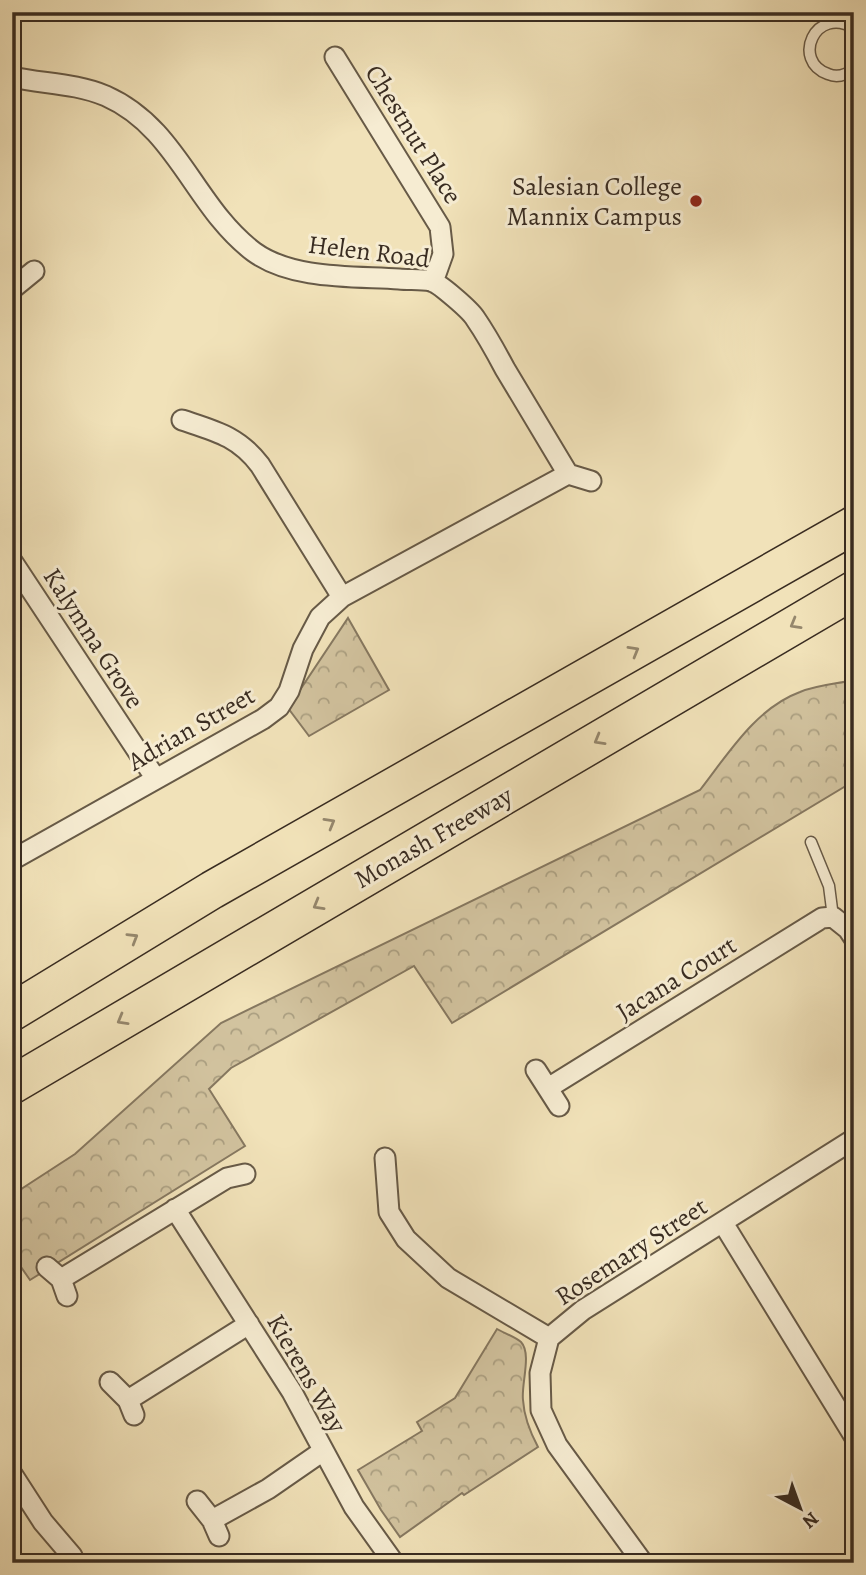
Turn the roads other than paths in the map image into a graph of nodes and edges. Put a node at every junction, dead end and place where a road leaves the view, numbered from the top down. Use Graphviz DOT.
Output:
graph roads {
  1 [pos="854,28"];
  2 [pos="335,57"];
  3 [pos="854,69"];
  4 [pos="12,77"];
  5 [pos="34,271"];
  6 [pos="433,282"];
  7 [pos="12,289"];
  8 [pos="182,420"];
  9 [pos="568,474"];
  10 [pos="591,481"];
  11 [pos="854,525"];
  12 [pos="12,561"];
  13 [pos="854,590"];
  14 [pos="342,597"];
  15 [pos="156,779"];
  16 [pos="811,842"];
  17 [pos="12,860"];
  18 [pos="834,918"];
  19 [pos="854,938"];
  20 [pos="12,1012"];
  21 [pos="536,1070"];
  22 [pos="12,1085"];
  23 [pos="548,1088"];
  24 [pos="559,1106"];
  25 [pos="854,1139"];
  26 [pos="386,1158"];
  27 [pos="245,1174"];
  28 [pos="175,1209"];
  29 [pos="723,1223"];
  30 [pos="58,1281"];
  31 [pos="249,1324"];
  32 [pos="550,1338"];
  33 [pos="110,1382"];
  34 [pos="854,1436"];
  35 [pos="323,1451"];
  36 [pos="12,1474"];
  37 [pos="197,1501"];
  38 [pos="389,1561"];
  39 [pos="75,1563"];
  40 [pos="643,1563"];
  1 -- 3 [label="lane"];
  2 -- 6 [label="street, Chestnut Place"];
  4 -- 6 [label="street, Helen Road"];
  5 -- 7 [label="street"];
  6 -- 9 [label="street, Helen Road"];
  8 -- 14 [label="street"];
  9 -- 10 [label="street"];
  9 -- 14 [label="street, Adrian Street"];
  20 -- 11 [label="highway, one-way"];
  12 -- 15 [label="street, Kalymna Grove"];
  13 -- 22 [label="highway, Monash Freeway, one-way"];
  14 -- 15 [label="street, Adrian Street"];
  15 -- 17 [label="street, Adrian Street"];
  16 -- 18 [label="lane"];
  18 -- 19 [label="street"];
  18 -- 23 [label="street, Jacana Court"];
  21 -- 23 [label="street"];
  23 -- 24 [label="street"];
  25 -- 29 [label="street, Rosemary Street"];
  26 -- 32 [label="street"];
  27 -- 28 [label="street"];
  28 -- 30 [label="street"];
  28 -- 31 [label="street, Kierens Way"];
  29 -- 32 [label="street, Rosemary Street"];
  29 -- 34 [label="street"];
  31 -- 33 [label="street"];
  31 -- 35 [label="street, Kierens Way"];
  32 -- 40 [label="street, Rosemary Street"];
  35 -- 37 [label="street"];
  35 -- 38 [label="street, Kierens Way"];
  36 -- 39 [label="street"];
}
